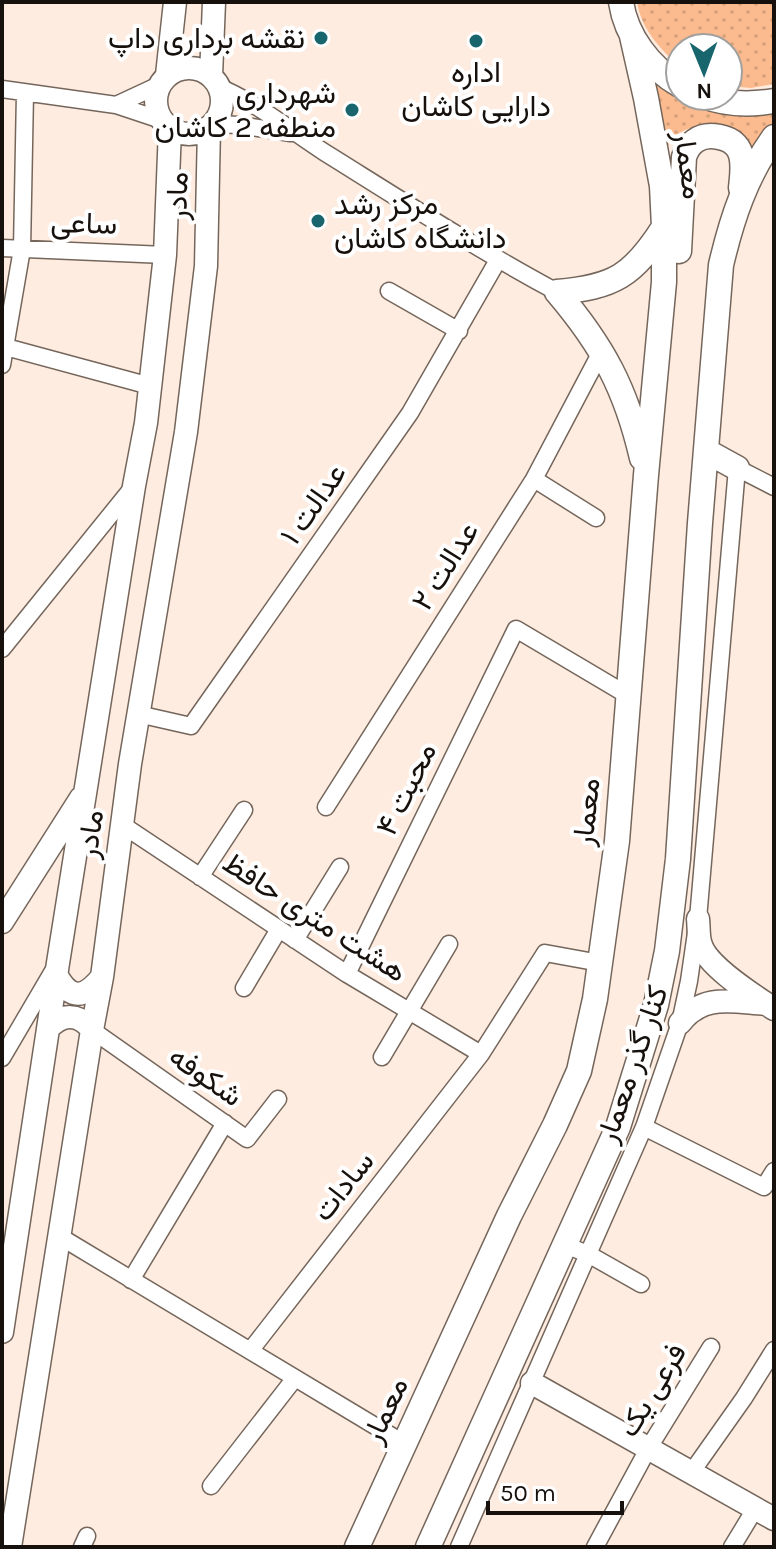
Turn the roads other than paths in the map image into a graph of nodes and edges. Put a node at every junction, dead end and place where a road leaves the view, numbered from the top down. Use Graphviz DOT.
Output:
graph roads {
  1 [pos="175,2"];
  2 [pos="214,2"];
  3 [pos="621,2"];
  4 [pos="632,36"];
  5 [pos="664,73"];
  6 [pos="163,80"];
  7 [pos="215,82"];
  8 [pos="2,89"];
  9 [pos="25,93"];
  10 [pos="774,101"];
  11 [pos="744,104"];
  12 [pos="116,105"];
  13 [pos="166,124"];
  14 [pos="212,126"];
  15 [pos="296,134"];
  16 [pos="774,137"];
  17 [pos="740,199"];
  18 [pos="664,227"];
  19 [pos="2,248"];
  20 [pos="22,249"];
  21 [pos="165,255"];
  22 [pos="498,260"];
  23 [pos="664,282"];
  24 [pos="389,291"];
  25 [pos="557,292"];
  26 [pos="459,331"];
  27 [pos="4,346"];
  28 [pos="602,350"];
  29 [pos="2,365"];
  30 [pos="150,386"];
  31 [pos="706,451"];
  32 [pos="737,468"];
  33 [pos="646,475"];
  34 [pos="534,479"];
  35 [pos="134,486"];
  36 [pos="774,487"];
  37 [pos="596,518"];
  38 [pos="2,649"];
  39 [pos="629,696"];
  40 [pos="138,714"];
  41 [pos="86,791"];
  42 [pos="326,807"];
  43 [pos="244,810"];
  44 [pos="121,824"];
  45 [pos="340,867"];
  46 [pos="200,877"];
  47 [pos="698,919"];
  48 [pos="2,922"];
  49 [pos="279,929"];
  50 [pos="295,940"];
  51 [pos="449,944"];
  52 [pos="600,963"];
  53 [pos="57,969"];
  54 [pos="347,974"];
  55 [pos="102,977"];
  56 [pos="244,988"];
  57 [pos="770,1006"];
  58 [pos="410,1012"];
  59 [pos="680,1023"];
  60 [pos="48,1029"];
  61 [pos="92,1030"];
  62 [pos="481,1054"];
  63 [pos="382,1057"];
  64 [pos="2,1058"];
  65 [pos="278,1099"];
  66 [pos="225,1123"];
  67 [pos="644,1127"];
  68 [pos="774,1171"];
  69 [pos="59,1236"];
  70 [pos="565,1245"];
  71 [pos="588,1254"];
  72 [pos="131,1280"];
  73 [pos="641,1284"];
  74 [pos="3,1322"];
  75 [pos="711,1347"];
  76 [pos="774,1350"];
  77 [pos="250,1351"];
  78 [pos="295,1378"];
  79 [pos="532,1383"];
  80 [pos="405,1444"];
  81 [pos="648,1449"];
  82 [pos="691,1473"];
  83 [pos="211,1486"];
  84 [pos="764,1514"];
  85 [pos="10,1547"];
  86 [pos="357,1547"];
  87 [pos="428,1547"];
  88 [pos="459,1547"];
  89 [pos="595,1547"];
  90 [pos="732,1547"];
  1 -- 6 [label="street"];
  2 -- 7 [label="street"];
  3 -- 4 [label="main road"];
  4 -- 5 [label="main road"];
  4 -- 18 [label="main road, معمار"];
  6 -- 7 [label="street"];
  6 -- 12 [label="street"];
  6 -- 13 [label="street"];
  7 -- 14 [label="street"];
  7 -- 15 [label="street"];
  8 -- 9 [label="street"];
  9 -- 12 [label="street"];
  9 -- 20 [label="street"];
  10 -- 11 [label="main road"];
  12 -- 13 [label="street"];
  13 -- 14 [label="street"];
  13 -- 21 [label="street, مادر"];
  14 -- 15 [label="street"];
  14 -- 40 [label="street, مادر"];
  15 -- 22 [label="street"];
  16 -- 17 [label="main road, معمار"];
  17 -- 23 [label="main road"];
  17 -- 31 [label="main road, معمار"];
  18 -- 23 [label="main road, معمار"];
  18 -- 25 [label="main road"];
  19 -- 20 [label="street, ساعی"];
  20 -- 21 [label="street, ساعی"];
  20 -- 27 [label="street"];
  21 -- 30 [label="street, مادر"];
  22 -- 25 [label="street"];
  22 -- 26 [label="street, عدالت ۱"];
  23 -- 33 [label="main road, معمار"];
  24 -- 26 [label="street"];
  25 -- 28 [label="main road"];
  26 -- 40 [label="street, عدالت ۱"];
  27 -- 29 [label="street"];
  27 -- 30 [label="street"];
  28 -- 33 [label="main road"];
  28 -- 34 [label="street, عدالت ۲"];
  30 -- 35 [label="street, مادر"];
  31 -- 32 [label="main road"];
  31 -- 70 [label="main road, معمار"];
  32 -- 36 [label="street"];
  32 -- 47 [label="street, کنار گذر معمار"];
  33 -- 39 [label="main road, معمار"];
  34 -- 37 [label="street"];
  34 -- 42 [label="street, عدالت ۲"];
  35 -- 38 [label="street"];
  35 -- 41 [label="street, مادر"];
  39 -- 52 [label="main road, معمار"];
  39 -- 54 [label="street, محبت ۴"];
  40 -- 44 [label="street, مادر"];
  41 -- 48 [label="street"];
  41 -- 53 [label="street, مادر"];
  43 -- 46 [label="street"];
  44 -- 46 [label="street, هشت متری حافظ"];
  44 -- 55 [label="street, مادر"];
  45 -- 50 [label="street"];
  46 -- 49 [label="street, هشت متری حافظ"];
  47 -- 57 [label="street"];
  47 -- 59 [label="street, کنار گذر معمار"];
  49 -- 50 [label="street, هشت متری حافظ"];
  49 -- 56 [label="street"];
  50 -- 54 [label="street, هشت متری حافظ"];
  51 -- 58 [label="street"];
  52 -- 62 [label="street, سادات"];
  52 -- 80 [label="main road, معمار"];
  53 -- 55 [label="street"];
  53 -- 60 [label="street, مادر"];
  53 -- 64 [label="street"];
  54 -- 58 [label="street, هشت متری حافظ"];
  55 -- 61 [label="street, مادر"];
  57 -- 59 [label="street"];
  58 -- 62 [label="street, هشت متری حافظ"];
  58 -- 63 [label="street"];
  59 -- 67 [label="street, کنار گذر معمار"];
  60 -- 61 [label="street"];
  60 -- 74 [label="street, مادر"];
  61 -- 66 [label="street, شکوفه"];
  61 -- 69 [label="street, مادر"];
  62 -- 77 [label="street, سادات"];
  65 -- 66 [label="street, شکوفه"];
  66 -- 72 [label="street"];
  67 -- 68 [label="street"];
  67 -- 71 [label="street, کنار گذر معمار"];
  69 -- 72 [label="street"];
  69 -- 85 [label="street, مادر"];
  70 -- 71 [label="street"];
  70 -- 87 [label="main road, معمار"];
  71 -- 73 [label="street"];
  71 -- 79 [label="street, کنار گذر معمار"];
  72 -- 77 [label="street"];
  75 -- 81 [label="street, فرعی یک"];
  76 -- 82 [label="street"];
  77 -- 78 [label="street"];
  78 -- 80 [label="street"];
  78 -- 83 [label="street"];
  79 -- 81 [label="street"];
  79 -- 88 [label="street, کنار گذر معمار"];
  80 -- 86 [label="main road, معمار"];
  81 -- 82 [label="street"];
  81 -- 89 [label="street, فرعی یک"];
  82 -- 84 [label="street"];
  84 -- 90 [label="street"];
}
